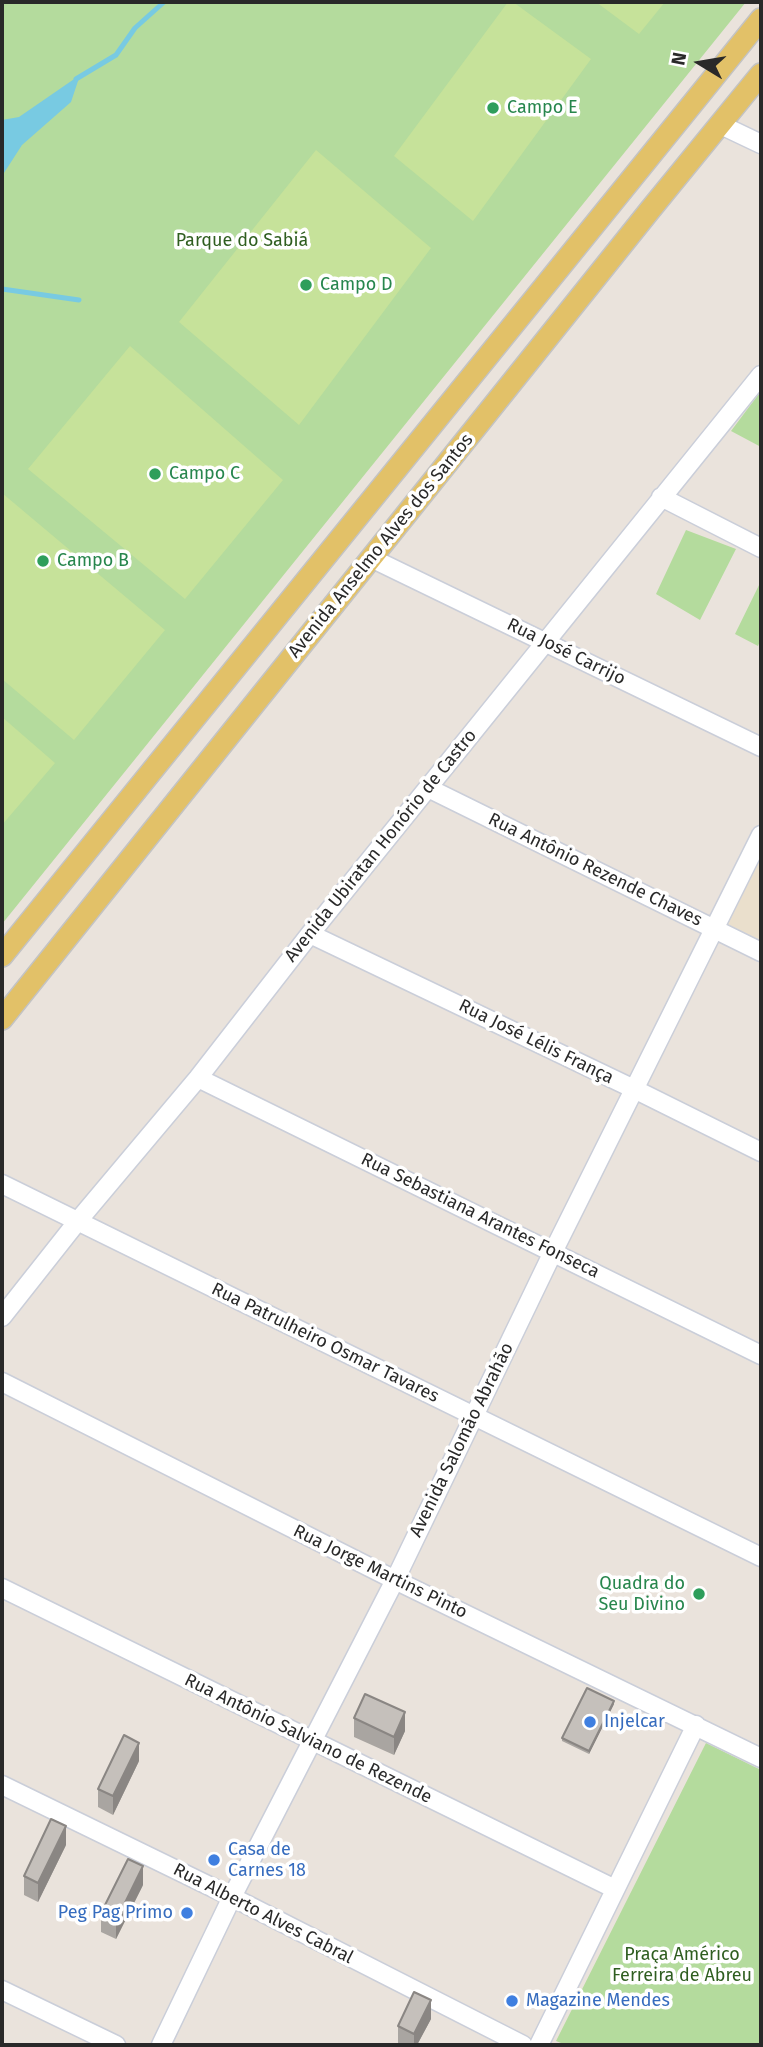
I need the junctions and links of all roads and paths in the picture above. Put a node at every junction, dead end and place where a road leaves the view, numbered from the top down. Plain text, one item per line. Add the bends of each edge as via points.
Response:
1 (761, 19) edge
2 (761, 74) edge
3 (721, 125) junction
4 (761, 144) edge
5 (535, 298) junction
6 (557, 326) junction
7 (498, 342) junction
8 (525, 366) junction
9 (761, 375) edge
10 (661, 497) junction
11 (761, 548) edge
12 (371, 558) junction
13 (544, 642) junction
14 (761, 747) edge
15 (428, 788) junction
16 (761, 835) edge
17 (715, 929) junction
18 (310, 934) junction
19 (761, 952) edge
20 (2, 956) edge
21 (2, 1018) edge
22 (198, 1078) junction
23 (634, 1089) junction
24 (761, 1152) edge
25 (2, 1184) edge
26 (78, 1222) junction
27 (553, 1252) junction
28 (2, 1317) edge
29 (761, 1355) edge
30 (2, 1382) edge
31 (473, 1416) junction
32 (761, 1557) edge
33 (395, 1580) junction
34 (2, 1588) edge
35 (696, 1725) junction
36 (313, 1741) junction
37 (761, 1758) edge
38 (2, 1785) edge
39 (615, 1889) junction
40 (232, 1897) junction
41 (2, 1990) edge
42 (116, 2045) edge
43 (161, 2045) edge
44 (523, 2045) edge
45 (538, 2045) edge

1 - 5 main road, Avenida Anselmo Alves dos Santos
2 - 3 main road, Avenida Anselmo Alves dos Santos
3 - 4 street
3 - 6 main road, Avenida Anselmo Alves dos Santos
5 - 6 main road via 545,320
5 - 7 main road, Avenida Anselmo Alves dos Santos
6 - 8 main road, Avenida Anselmo Alves dos Santos
7 - 8 main road
7 - 20 main road, Avenida Anselmo Alves dos Santos
8 - 12 main road, Avenida Anselmo Alves dos Santos
9 - 10 street, Avenida Ubiratan Honório de Castro
10 - 11 street
10 - 13 street, Avenida Ubiratan Honório de Castro
12 - 13 street, Rua José Carrijo
12 - 21 main road, Avenida Anselmo Alves dos Santos
13 - 14 street, Rua José Carrijo
13 - 15 street, Avenida Ubiratan Honório de Castro
15 - 17 street, Rua Antônio Rezende Chaves
15 - 18 street, Avenida Ubiratan Honório de Castro
16 - 17 street, Avenida Salomão Abrahão
17 - 19 street, Rua Antônio Rezende Chaves
17 - 23 street, Avenida Salomão Abrahão
18 - 22 street, Avenida Ubiratan Honório de Castro
18 - 23 street, Rua José Lélis França
22 - 26 street, Avenida Ubiratan Honório de Castro
22 - 27 street, Rua Sebastiana Arantes Fonseca
23 - 24 street, Rua José Lélis França
23 - 27 street, Avenida Salomão Abrahão
25 - 26 street, Rua Patrulheiro Osmar Tavares
26 - 28 street, Avenida Ubiratan Honório de Castro
26 - 31 street, Rua Patrulheiro Osmar Tavares
27 - 29 street, Rua Sebastiana Arantes Fonseca
27 - 31 street, Avenida Salomão Abrahão
30 - 33 street, Rua Jorge Martins Pinto
31 - 32 street, Rua Patrulheiro Osmar Tavares
31 - 33 street, Avenida Salomão Abrahão
33 - 35 street, Rua Jorge Martins Pinto
33 - 36 street, Avenida Salomão Abrahão
34 - 36 street, Rua Antônio Salviano de Rezende
35 - 37 street, Rua Jorge Martins Pinto
35 - 39 street
36 - 39 street, Rua Antônio Salviano de Rezende
36 - 40 street, Avenida Salomão Abrahão
38 - 40 street, Rua Alberto Alves Cabral
39 - 45 street
40 - 43 street, Avenida Salomão Abrahão
40 - 44 street, Rua Alberto Alves Cabral
41 - 42 street

